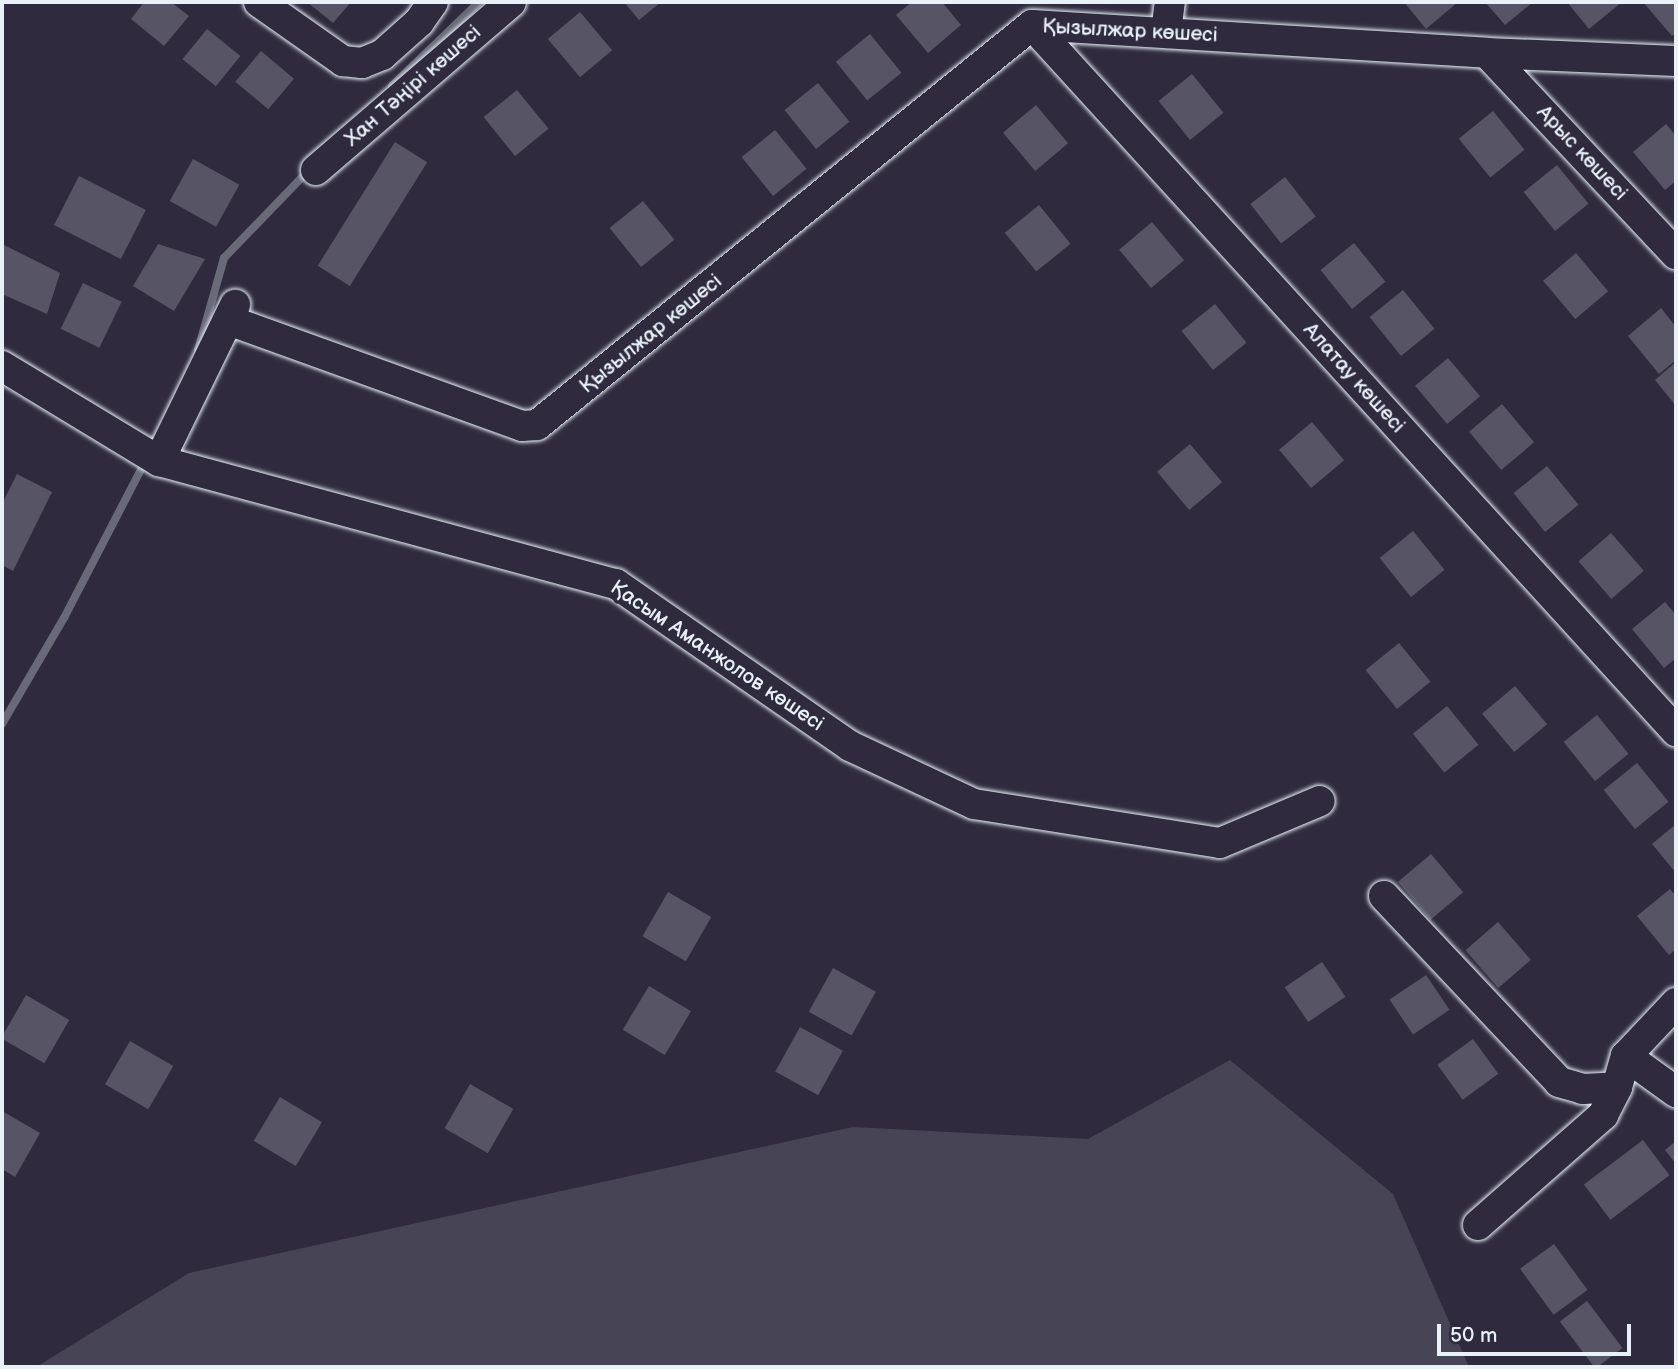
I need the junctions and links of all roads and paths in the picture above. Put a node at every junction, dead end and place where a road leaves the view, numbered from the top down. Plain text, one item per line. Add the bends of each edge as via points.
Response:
1 (259, 2) edge
2 (433, 2) edge
3 (511, 2) edge
4 (1170, 2) edge
5 (1032, 25) junction
6 (1166, 33) junction
7 (1487, 53) junction
8 (1676, 61) edge
9 (316, 170) dead end
10 (1676, 254) edge
11 (2, 366) edge
12 (155, 459) junction
13 (1676, 731) edge
14 (1320, 801) dead end
15 (1384, 896) dead end
16 (1676, 1003) edge
17 (1626, 1055) junction
18 (1617, 1087) junction
19 (1676, 1092) edge
20 (1478, 1225) dead end

1 - 2 street via 343,61 362,63 382,55 419,22
3 - 9 street, Хан Тәңірі көшесі
4 - 6 street
5 - 6 street, Қызылжар көшесі
5 - 12 street, Қызылжар көшесі via 537,425 522,426 231,312
5 - 13 street, Алатау көшесі
6 - 7 street, Қызылжар көшесі
7 - 8 street, Қызылжар көшесі
7 - 10 street, Арыс көшесі
11 - 12 street, Қасым Аманжолов көшесі
12 - 14 street, Қасым Аманжолов көшесі via 616,584 850,746 974,804 1220,843
15 - 18 street via 1559,1083 1583,1089
16 - 17 street
17 - 18 street
17 - 19 street
18 - 20 street via 1603,1115

